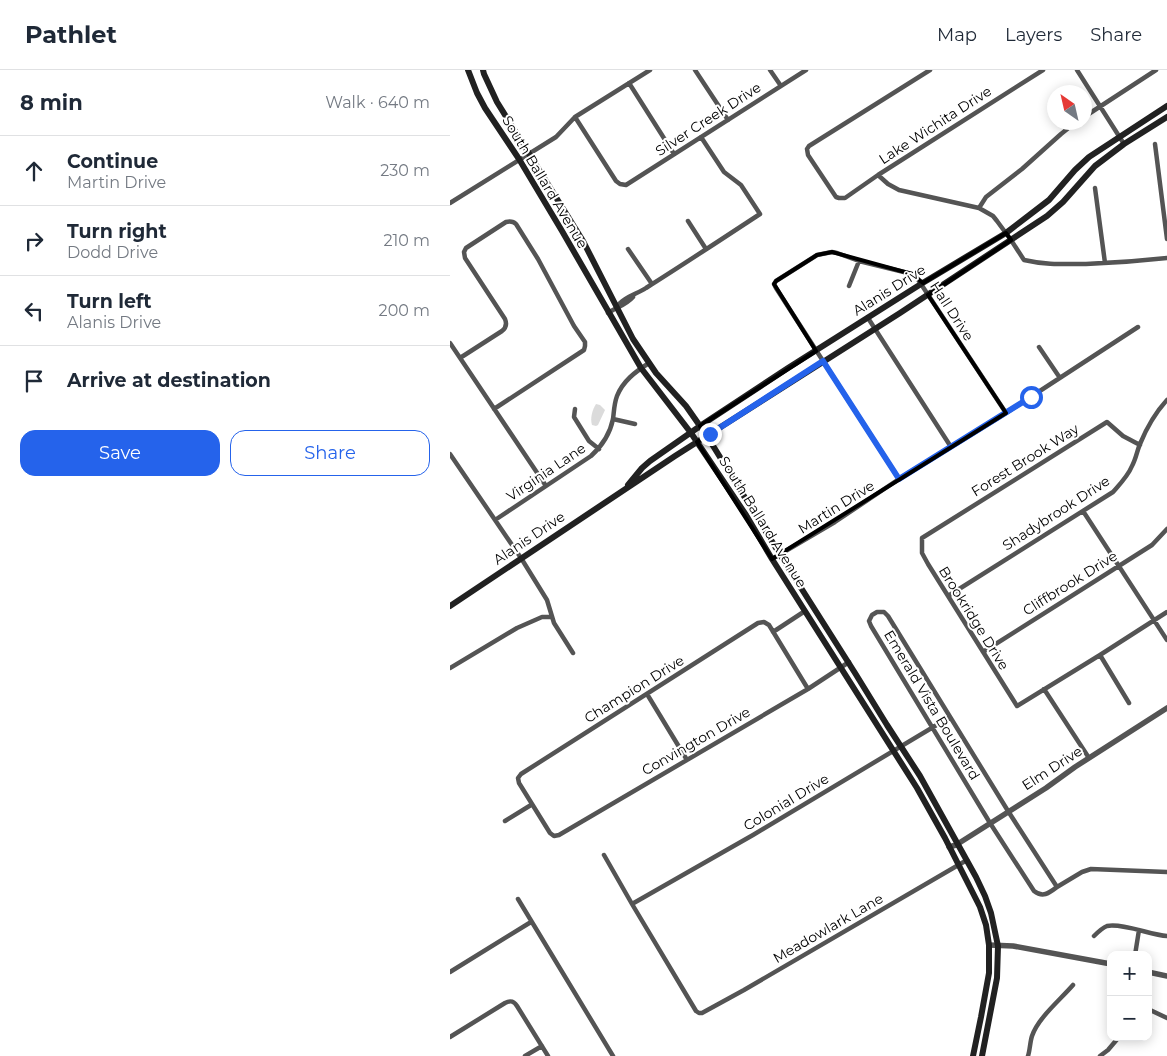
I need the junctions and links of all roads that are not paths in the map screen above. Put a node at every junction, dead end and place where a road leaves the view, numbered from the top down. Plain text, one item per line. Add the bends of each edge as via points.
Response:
1 (468, 70) edge
2 (483, 70) edge
3 (650, 70) edge
4 (695, 70) edge
5 (770, 70) edge
6 (806, 70) edge
7 (930, 70) edge
8 (1043, 70) edge
9 (1077, 70) edge
10 (1156, 70) edge
11 (629, 83) junction
12 (781, 86) junction
13 (1099, 106) junction
14 (1167, 106) edge
15 (1092, 111) edge
16 (575, 117) junction
17 (1167, 117) edge
18 (728, 120) junction
19 (1066, 130) edge
20 (1120, 136) junction
21 (702, 137) junction
22 (1124, 144) junction
23 (1155, 144) dead end
24 (529, 153) junction
25 (674, 154) junction
26 (519, 159) junction
27 (878, 175) junction
28 (1095, 188) dead end
29 (450, 203) edge
30 (979, 208) junction
31 (688, 221) dead end
32 (1006, 233) junction
33 (1167, 239) edge
34 (1011, 240) junction
35 (628, 249) dead end
36 (706, 249) junction
37 (1167, 258) edge
38 (859, 262) junction
39 (1105, 263) junction
40 (652, 284) junction
41 (921, 284) junction
42 (849, 286) dead end
43 (928, 295) junction
44 (617, 307) junction
45 (608, 313) junction
46 (868, 318) junction
47 (1138, 327) dead end
48 (875, 329) junction
49 (450, 343) edge
50 (1039, 347) dead end
51 (816, 351) junction
52 (460, 358) junction
53 (823, 361) junction
54 (649, 363) junction
55 (641, 368) junction
56 (1060, 378) junction
57 (1167, 400) edge
58 (494, 409) junction
59 (575, 409) dead end
60 (1006, 413) junction
61 (613, 419) junction
62 (635, 424) dead end
63 (700, 426) junction
64 (691, 433) junction
65 (707, 436) junction
66 (697, 442) junction
67 (1140, 445) junction
68 (950, 447) junction
69 (598, 449) junction
70 (450, 454) edge
71 (899, 479) junction
72 (546, 486) junction
73 (622, 491) junction
74 (1083, 511) junction
75 (495, 520) junction
76 (1167, 529) edge
77 (922, 538) joint
78 (780, 554) junction
79 (520, 558) junction
80 (772, 560) junction
81 (1118, 566) junction
82 (948, 596) junction
83 (450, 606) edge
84 (805, 611) junction
85 (1167, 612) edge
86 (552, 618) junction
87 (1154, 620) junction
88 (773, 632) junction
89 (1167, 640) edge
90 (983, 652) junction
91 (573, 653) dead end
92 (1100, 655) junction
93 (849, 662) junction
94 (841, 667) junction
95 (450, 668) edge
96 (808, 688) junction
97 (1044, 689) junction
98 (647, 694) junction
99 (1129, 703) dead end
100 (1167, 708) edge
101 (950, 717) junction
102 (933, 727) junction
103 (901, 748) junction
104 (894, 752) junction
105 (1090, 758) junction
106 (687, 760) junction
107 (531, 805) junction
108 (1008, 811) junction
109 (506, 821) dead end
110 (990, 823) junction
111 (958, 844) junction
112 (950, 847) junction
113 (604, 854) dead end
114 (967, 860) junction
115 (958, 864) junction
116 (1167, 872) edge
117 (1057, 887) junction
118 (518, 899) dead end
119 (632, 904) junction
120 (531, 922) junction
121 (1139, 930) junction
122 (1094, 936) dead end
123 (1167, 936) edge
124 (989, 945) junction
125 (998, 946) junction
126 (1136, 951) edge
127 (1107, 963) edge
128 (450, 972) edge
129 (1152, 973) edge
130 (1167, 976) edge
131 (1072, 985) dead end
132 (1152, 1011) edge
133 (1167, 1018) edge
134 (450, 1037) edge
135 (1116, 1041) edge
136 (542, 1046) junction
137 (525, 1056) edge
138 (548, 1056) edge
139 (613, 1056) edge
140 (973, 1056) edge
141 (982, 1056) edge
142 (1028, 1056) edge
143 (1100, 1056) edge

1 - 26 main road, South Ballard Avenue via 477,93
2 - 24 main road, South Ballard Avenue via 497,102
3 - 11 street
4 - 18 street
5 - 12 street
6 - 12 street, Silver Creek Drive
7 - 27 street, Lake Wichita Drive via 807,149 839,198 845,198
8 - 27 street, Lake Wichita Drive
9 - 13 street
10 - 13 street
11 - 16 street
11 - 25 street
12 - 18 street, Silver Creek Drive
13 - 15 street
13 - 20 street
14 - 20 main road, Alanis Drive
16 - 24 street via 556,137
16 - 25 street, Silver Creek Drive via 620,184 633,181
17 - 22 main road, Alanis Drive
18 - 21 street, Silver Creek Drive
19 - 30 street via 986,197
20 - 22 street
20 - 32 main road, Alanis Drive via 1089,157 1049,200
21 - 25 street, Silver Creek Drive
21 - 36 street via 724,172 741,185 760,214
22 - 34 main road, Alanis Drive via 1095,166 1047,216
23 - 33 street
24 - 26 street
24 - 44 main road, South Ballard Avenue via 583,241
26 - 29 street
26 - 45 main road, South Ballard Avenue
27 - 30 street via 899,190
28 - 39 street
30 - 32 street via 993,216
31 - 36 street
32 - 34 street
32 - 41 main road, Alanis Drive
34 - 39 street via 1024,260 1054,264
34 - 43 main road, Alanis Drive
35 - 40 street
36 - 40 street
37 - 39 street
38 - 41 street, Hall Drive via 912,274
38 - 42 street
38 - 51 street, Hall Drive via 837,253 817,255 774,284
40 - 44 street
41 - 43 street, Hall Drive
41 - 46 main road, Alanis Drive
43 - 48 main road, Alanis Drive
43 - 60 street, Hall Drive
44 - 45 street
44 - 54 main road, South Ballard Avenue
45 - 55 main road, South Ballard Avenue
46 - 48 street
46 - 51 main road, Alanis Drive
47 - 56 street, Martin Drive
48 - 53 main road, Alanis Drive
48 - 68 street
49 - 52 street
50 - 56 street
51 - 53 street
51 - 63 main road, Alanis Drive
52 - 58 street
52 - 58 street via 504,330 506,324 464,252 512,221 538,259 585,346 584,350
53 - 65 main road, Alanis Drive
53 - 71 street
54 - 55 street, Virginia Lane
54 - 63 main road, South Ballard Avenue
55 - 61 street, Virginia Lane via 621,388
55 - 64 main road, South Ballard Avenue
56 - 60 street, Martin Drive
57 - 67 street, Shadybrook Drive via 1156,412
58 - 72 street
59 - 69 street via 574,417
60 - 68 street, Martin Drive
61 - 62 street
61 - 69 street, Virginia Lane via 606,440
63 - 64 main road, Alanis Drive
63 - 65 main road, South Ballard Avenue
64 - 66 main road, South Ballard Avenue
64 - 73 main road, Alanis Drive via 650,461
65 - 66 main road, Alanis Drive
65 - 78 main road, South Ballard Avenue
66 - 73 main road, Alanis Drive
66 - 80 main road, South Ballard Avenue
67 - 74 street, Shadybrook Drive via 1124,481
67 - 77 street, Forest Brook Way via 1107,422
68 - 71 street, Martin Drive
69 - 72 street, Virginia Lane
70 - 75 street
71 - 78 street, Martin Drive
72 - 75 street, Virginia Lane
73 - 79 main road, Alanis Drive
74 - 81 street
74 - 82 street, Shadybrook Drive
75 - 79 street
76 - 81 street, Cliffbrook Drive via 1152,545
77 - 82 street, Brookridge Drive via 922,553
78 - 80 street, Martin Drive
78 - 93 main road, South Ballard Avenue
79 - 83 main road, Alanis Drive
79 - 86 street via 547,600
80 - 84 main road, South Ballard Avenue
81 - 87 street
81 - 90 street, Cliffbrook Drive
82 - 90 street, Brookridge Drive
84 - 88 street
84 - 94 main road, South Ballard Avenue
85 - 87 street
86 - 91 street
86 - 95 street via 542,617 517,628
87 - 89 street
87 - 92 street
88 - 96 street
88 - 98 street, Champion Drive via 769,625 758,623
90 - 97 street, Brookridge Drive via 1017,706
92 - 97 street
92 - 99 street
93 - 94 street, Convington Drive
93 - 103 main road, South Ballard Avenue
94 - 96 street, Convington Drive
94 - 104 main road, South Ballard Avenue
96 - 106 street, Convington Drive
97 - 105 street
98 - 106 street
98 - 107 street, Champion Drive via 521,774 519,783
100 - 105 street, Elm Drive
101 - 102 street, Colonial Drive
101 - 102 street, Emerald Vista Boulevard via 888,616 877,612 869,620 871,626
101 - 108 street, Emerald Vista Boulevard
102 - 103 street, Colonial Drive
102 - 110 street, Emerald Vista Boulevard
103 - 104 street, Colonial Drive
103 - 111 main road, South Ballard Avenue
104 - 112 main road, South Ballard Avenue
104 - 119 street, Colonial Drive
105 - 108 street, Elm Drive
106 - 107 street, Convington Drive via 559,835 550,833
107 - 109 street
108 - 110 street, Elm Drive
108 - 117 street, Emerald Vista Boulevard
110 - 111 street, Elm Drive
110 - 117 street, Emerald Vista Boulevard via 1034,892 1044,895
111 - 112 street, Elm Drive
111 - 114 main road, South Ballard Avenue
112 - 115 main road, South Ballard Avenue
113 - 119 street
114 - 115 street, Meadowlark Lane
114 - 125 main road, South Ballard Avenue via 985,896
115 - 119 street, Meadowlark Lane via 702,1013 692,1005
115 - 124 main road, South Ballard Avenue via 980,907
116 - 117 street via 1091,869
118 - 120 street
120 - 128 street
120 - 139 street
121 - 122 street via 1108,926
121 - 123 street
121 - 126 street
124 - 125 street
124 - 140 main road, South Ballard Avenue via 989,973
125 - 127 street
125 - 141 main road, South Ballard Avenue via 997,978
129 - 130 street
131 - 142 street via 1037,1026
132 - 133 street
134 - 136 street via 512,1001
135 - 143 street
136 - 137 street
136 - 138 street

